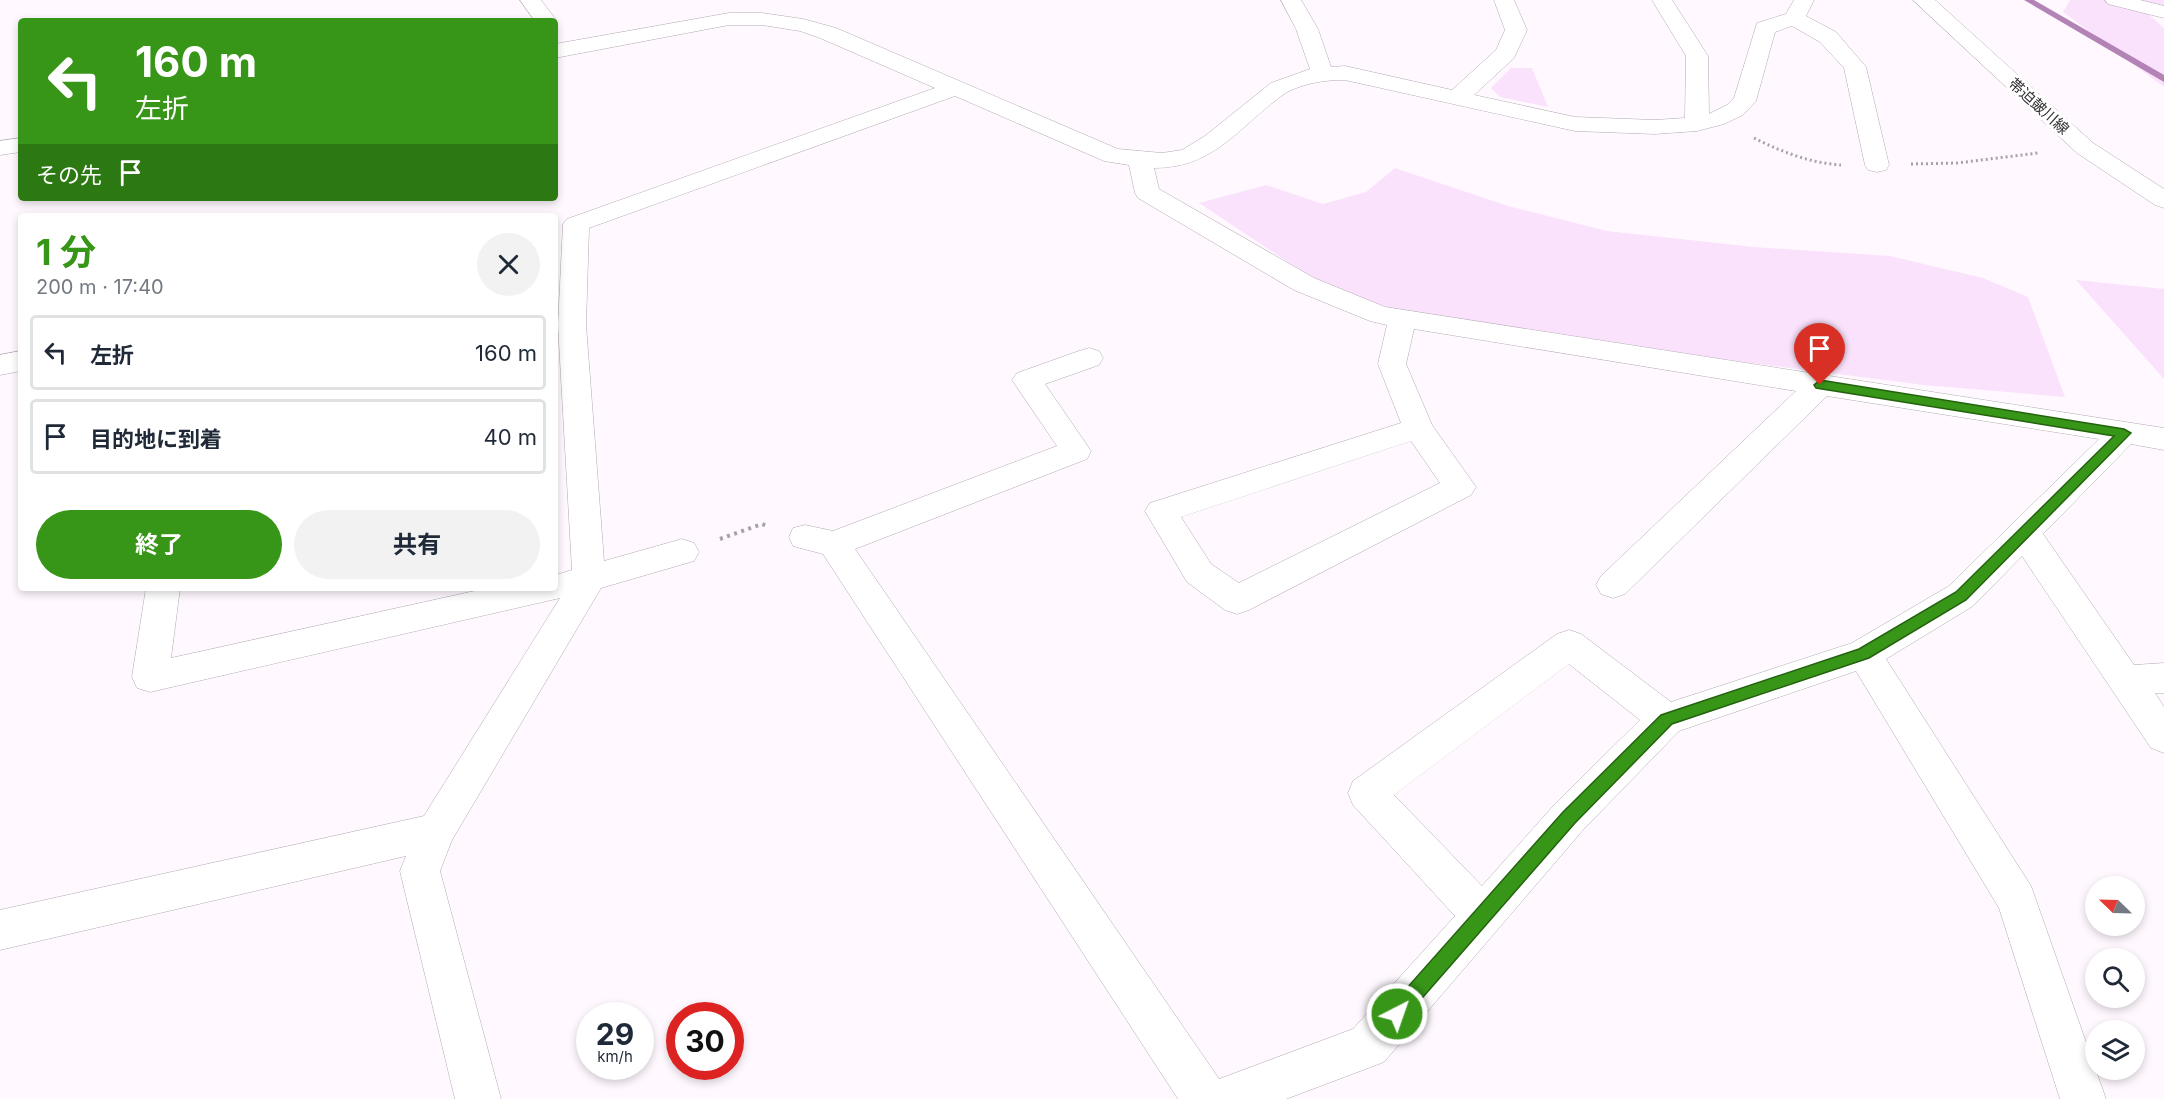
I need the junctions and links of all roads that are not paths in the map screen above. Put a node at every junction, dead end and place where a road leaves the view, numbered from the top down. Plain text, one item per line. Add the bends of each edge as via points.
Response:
1 (530, 0) edge
2 (1291, 0) edge
3 (1504, 0) edge
4 (1662, 0) edge
5 (1923, 0) edge
6 (2115, 0) edge
7 (1799, 9) edge
8 (2164, 12) edge
9 (544, 18) edge
10 (559, 45) edge
11 (1322, 73) junction
12 (952, 88) junction
13 (1458, 97) junction
14 (1697, 124) junction
15 (18, 145) edge
16 (0, 148) edge
17 (1140, 160) junction
18 (1877, 165) dead end
19 (2164, 200) edge
20 (566, 225) edge
21 (1403, 318) junction
22 (564, 327) edge
23 (1089, 358) dead end
24 (18, 362) edge
25 (0, 365) edge
26 (1820, 385) junction
27 (1418, 428) junction
28 (2124, 433) junction
29 (2164, 439) edge
30 (2024, 533) junction
31 (682, 552) road end
32 (589, 579) junction
33 (1613, 585) dead end
34 (558, 586) edge
35 (163, 591) edge
36 (535, 591) edge
37 (1864, 654) junction
38 (2164, 678) edge
39 (2127, 680) junction
40 (1666, 719) junction
41 (2164, 737) edge
42 (436, 831) junction
43 (1482, 916) junction
44 (0, 930) edge
45 (1242, 1096) edge
46 (478, 1099) edge
47 (1205, 1099) edge
48 (2084, 1099) edge

1 - 9 street
2 - 11 street via 1307,29
3 - 13 street via 1516,30 1506,53
4 - 14 street via 1697,56
5 - 19 street, 帯迫皷川線 via 2085,148
6 - 8 street
7 - 14 street via 1765,28 1745,101 1736,110
7 - 18 street via 1855,67
10 - 12 street via 729,19 762,19 828,33
11 - 13 street via 1345,74
11 - 17 street via 1277,86 1192,155
12 - 17 street via 1113,156
12 - 20 street
13 - 14 street via 1575,124
15 - 16 street
17 - 21 street via 1147,193 1304,284 1380,315
20 - 22 street
21 - 26 street
21 - 27 street via 1392,364
22 - 32 street
23 - 47 street via 1027,380 1076,451 819,541
24 - 25 street
26 - 28 street
26 - 33 street
27 - 27 street via 1261,479 1161,511 1199,573 1237,600 1460,487
28 - 29 street
28 - 30 street
30 - 37 street via 1961,596
30 - 39 street
31 - 32 street
32 - 34 street
32 - 42 street
35 - 36 street via 150,676
37 - 40 street
37 - 48 street via 2017,900
38 - 39 street
39 - 41 street
40 - 43 street via 1569,817
40 - 43 street via 1569,644 1367,793
42 - 44 street
42 - 46 street via 420,871
43 - 45 street via 1368,1046

